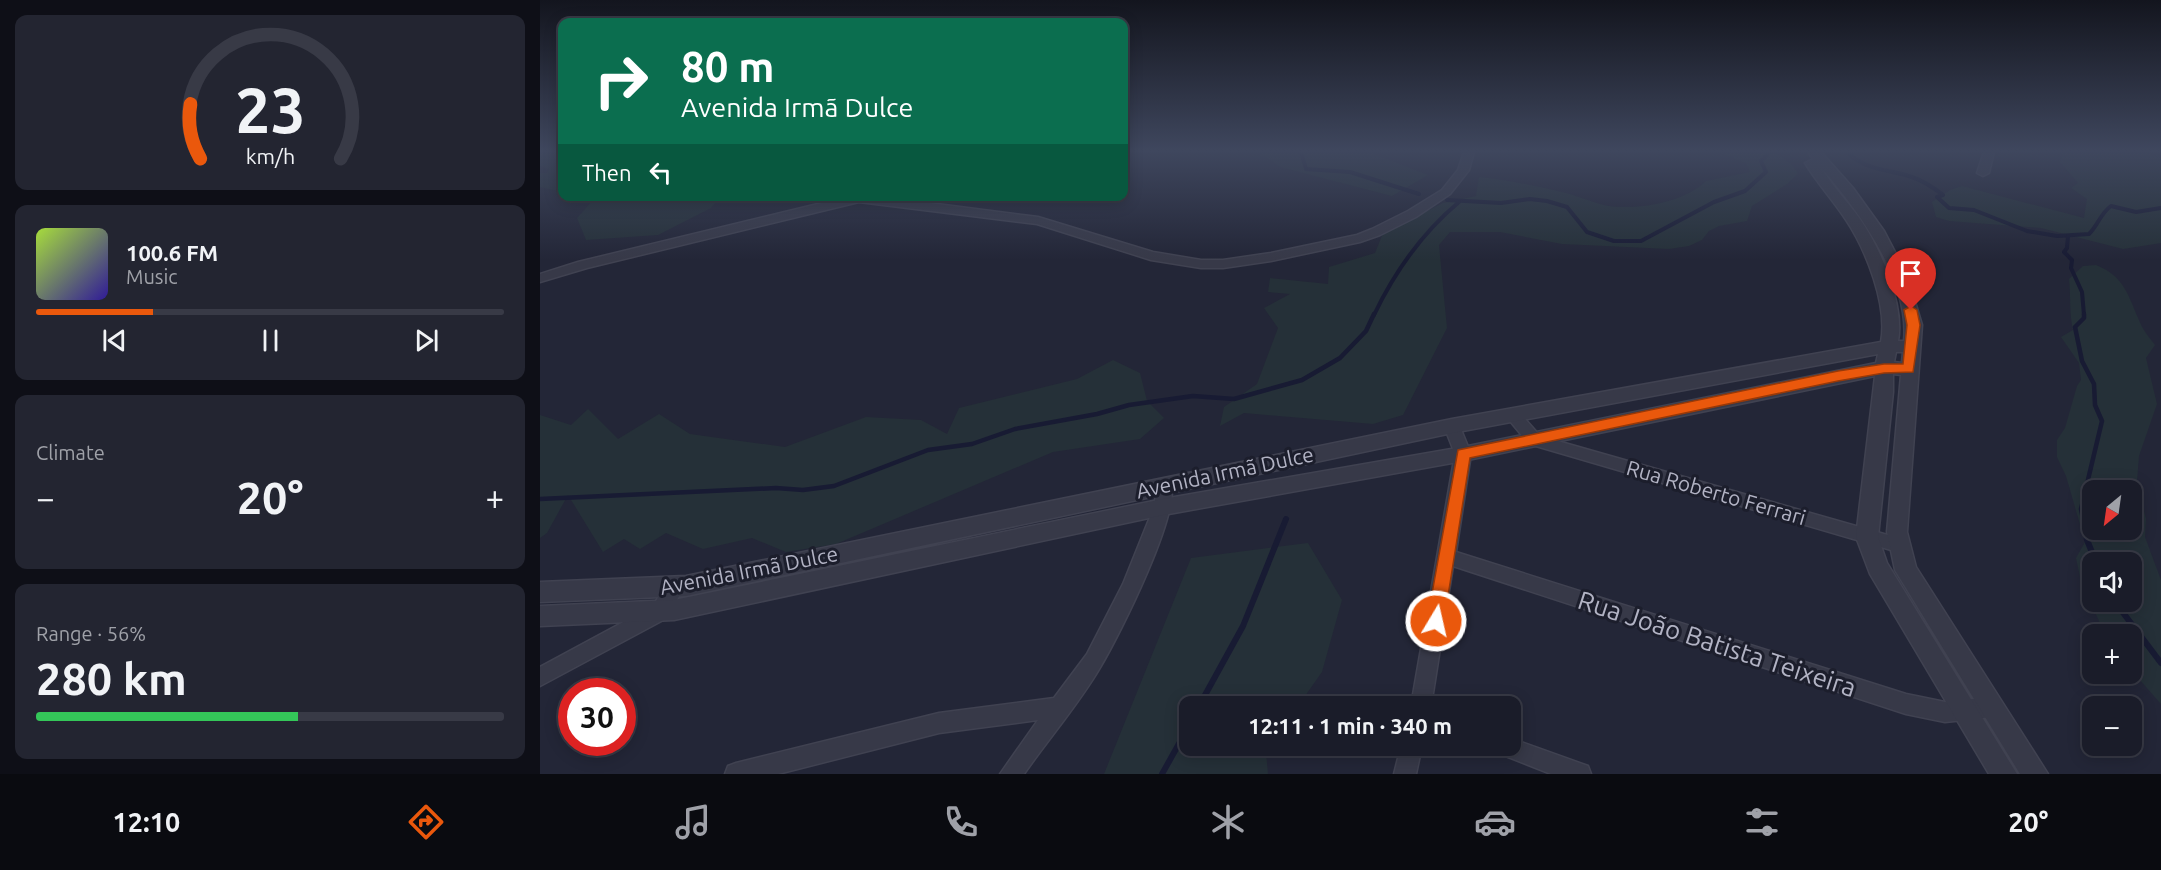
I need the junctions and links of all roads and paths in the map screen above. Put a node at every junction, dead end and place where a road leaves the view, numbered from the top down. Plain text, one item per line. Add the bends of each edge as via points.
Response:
1 (1449, 188) edge
2 (1836, 188) edge
3 (1837, 188) edge
4 (847, 201) edge
5 (881, 201) edge
6 (540, 278) edge
7 (1889, 346) junction
8 (1911, 347) junction
9 (1884, 368) junction
10 (1909, 369) junction
11 (1514, 415) junction
12 (1452, 426) junction
13 (1534, 440) junction
14 (1463, 454) junction
15 (1164, 486) junction
16 (1163, 507) junction
17 (1867, 537) junction
18 (1899, 544) junction
19 (1446, 556) junction
20 (675, 587) junction
21 (540, 592) edge
22 (660, 612) junction
23 (540, 616) edge
24 (540, 677) edge
25 (1423, 696) edge
26 (1060, 707) junction
27 (1992, 707) junction
28 (1966, 711) junction
29 (1521, 752) edge
30 (1410, 756) edge
31 (736, 774) edge
32 (1011, 774) edge
33 (1405, 774) edge
34 (1580, 774) edge
35 (2004, 774) edge
36 (2035, 774) edge

1 - 5 street via 1412,214 1360,238 1288,253 1201,264 1151,256 1038,222
2 - 7 street via 1870,252 1884,289 1892,327
3 - 8 street via 1877,229 1898,273 1908,295 1914,325
4 - 6 street
7 - 8 street, Avenida Irmã Dulce
7 - 9 street
7 - 11 street, Avenida Irmã Dulce
8 - 10 street
9 - 10 street, Avenida Irmã Dulce
9 - 13 street, Avenida Irmã Dulce
9 - 17 street
10 - 18 street
11 - 12 street, Avenida Irmã Dulce
11 - 13 street
12 - 14 street
12 - 15 street, Avenida Irmã Dulce
13 - 14 street, Avenida Irmã Dulce
13 - 17 street, Rua Roberto Ferrari
14 - 16 street, Avenida Irmã Dulce
14 - 19 street
15 - 16 street
15 - 20 street, Avenida Irmã Dulce
16 - 22 street, Avenida Irmã Dulce
16 - 26 street via 1131,587 1094,660
17 - 18 street, Rua Roberto Ferrari
17 - 28 street via 1878,567
18 - 27 street via 1915,587
19 - 25 street
19 - 28 street, Rua João Batista Teixeira via 1906,704 1945,712
20 - 21 street, Avenida Irmã Dulce
20 - 22 street
22 - 23 street, Avenida Irmã Dulce
22 - 24 street
26 - 31 street via 939,723
26 - 32 street
27 - 28 street, Rua João Batista Teixeira
27 - 36 street
28 - 35 street
29 - 34 street
30 - 33 street

